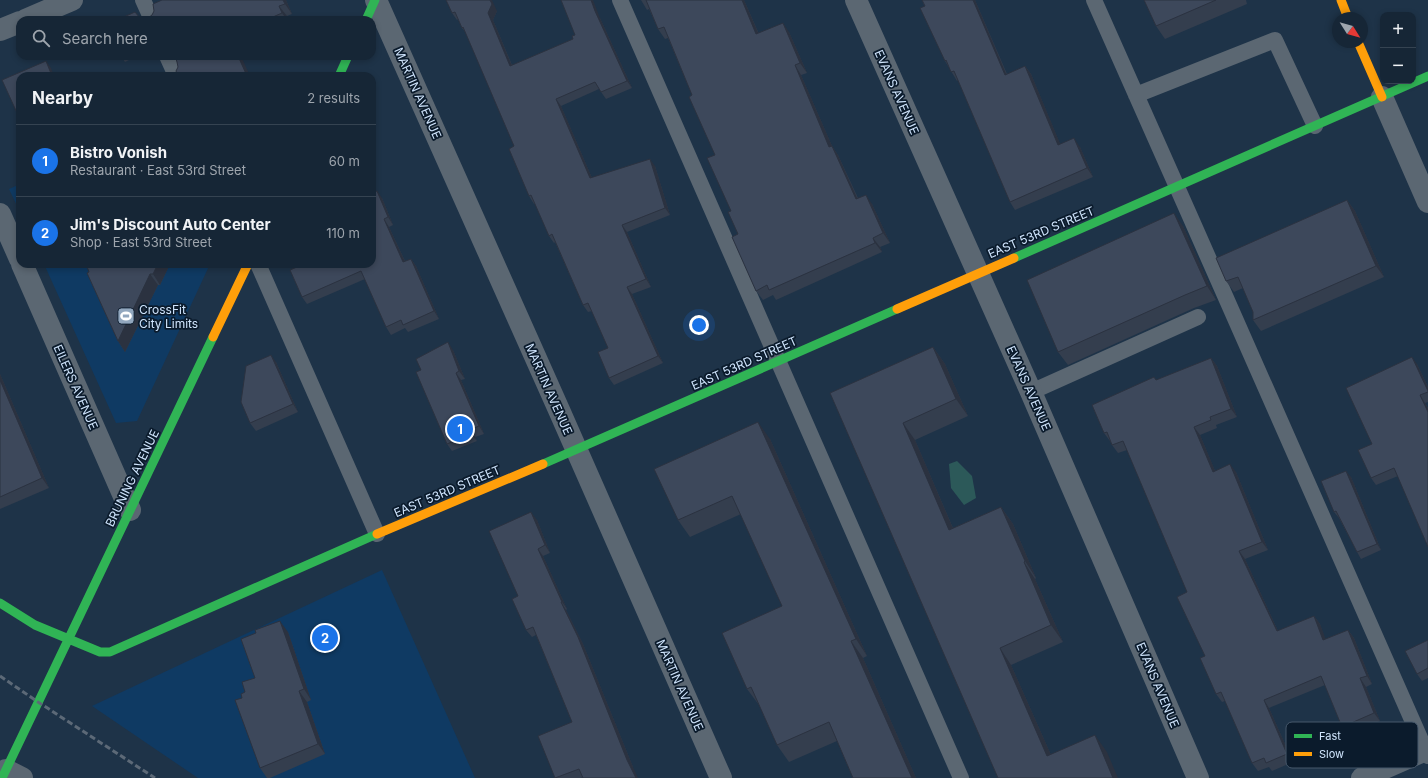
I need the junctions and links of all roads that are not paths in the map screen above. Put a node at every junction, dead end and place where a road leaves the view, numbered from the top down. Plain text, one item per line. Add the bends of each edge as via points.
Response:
1 (72, 0) edge
2 (143, 0) edge
3 (376, 0) edge
4 (620, 0) edge
5 (856, 0) edge
6 (1094, 0) edge
7 (1340, 0) edge
8 (1345, 12) edge
9 (34, 16) edge
10 (150, 16) edge
11 (368, 16) edge
12 (16, 24) edge
13 (0, 30) edge
14 (1361, 48) edge
15 (169, 60) edge
16 (346, 60) edge
17 (174, 72) edge
18 (341, 72) edge
19 (1428, 76) edge
20 (1136, 96) junction
21 (1382, 97) junction
22 (1315, 126) junction
23 (1177, 187) junction
24 (1428, 202) edge
25 (0, 214) edge
26 (16, 250) edge
27 (24, 268) edge
28 (246, 268) edge
29 (260, 268) edge
30 (978, 273) junction
31 (1198, 317) dead end
32 (777, 361) junction
33 (1031, 392) junction
34 (576, 449) junction
35 (130, 510) junction
36 (377, 534) junction
37 (0, 602) edge
38 (68, 639) junction
39 (1414, 722) edge
40 (1418, 732) edge
41 (1427, 752) edge
42 (1387, 768) edge
43 (10, 775) edge
44 (721, 778) edge
45 (961, 778) edge
46 (1198, 778) edge
47 (1362, 778) edge

1 - 9 street
2 - 10 lane
3 - 11 street
3 - 34 street, MARTIN AVENUE
4 - 32 lane
5 - 30 street, EVANS AVENUE
6 - 20 lane
7 - 8 street
12 - 13 street
14 - 21 street
15 - 17 lane
16 - 18 street
19 - 21 street, EAST 53RD STREET
20 - 22 lane via 1275,40
20 - 23 lane
21 - 22 street, EAST 53RD STREET
21 - 24 street
22 - 23 street, EAST 53RD STREET
23 - 30 street, EAST 53RD STREET
23 - 39 lane
25 - 26 street
27 - 35 street, EILERS AVENUE
28 - 35 street, BRUNING AVENUE
29 - 36 lane
30 - 32 street, EAST 53RD STREET
30 - 33 street, EVANS AVENUE
31 - 33 lane
32 - 34 street, EAST 53RD STREET
32 - 45 lane
33 - 46 street, EVANS AVENUE
34 - 36 street, EAST 53RD STREET
34 - 44 street, MARTIN AVENUE
35 - 38 street, BRUNING AVENUE
36 - 38 street, EAST 53RD STREET via 110,652 100,652
37 - 38 street, EAST 53RD STREET via 35,625
38 - 43 street, BRUNING AVENUE via 38,702
40 - 41 lane
42 - 47 street

